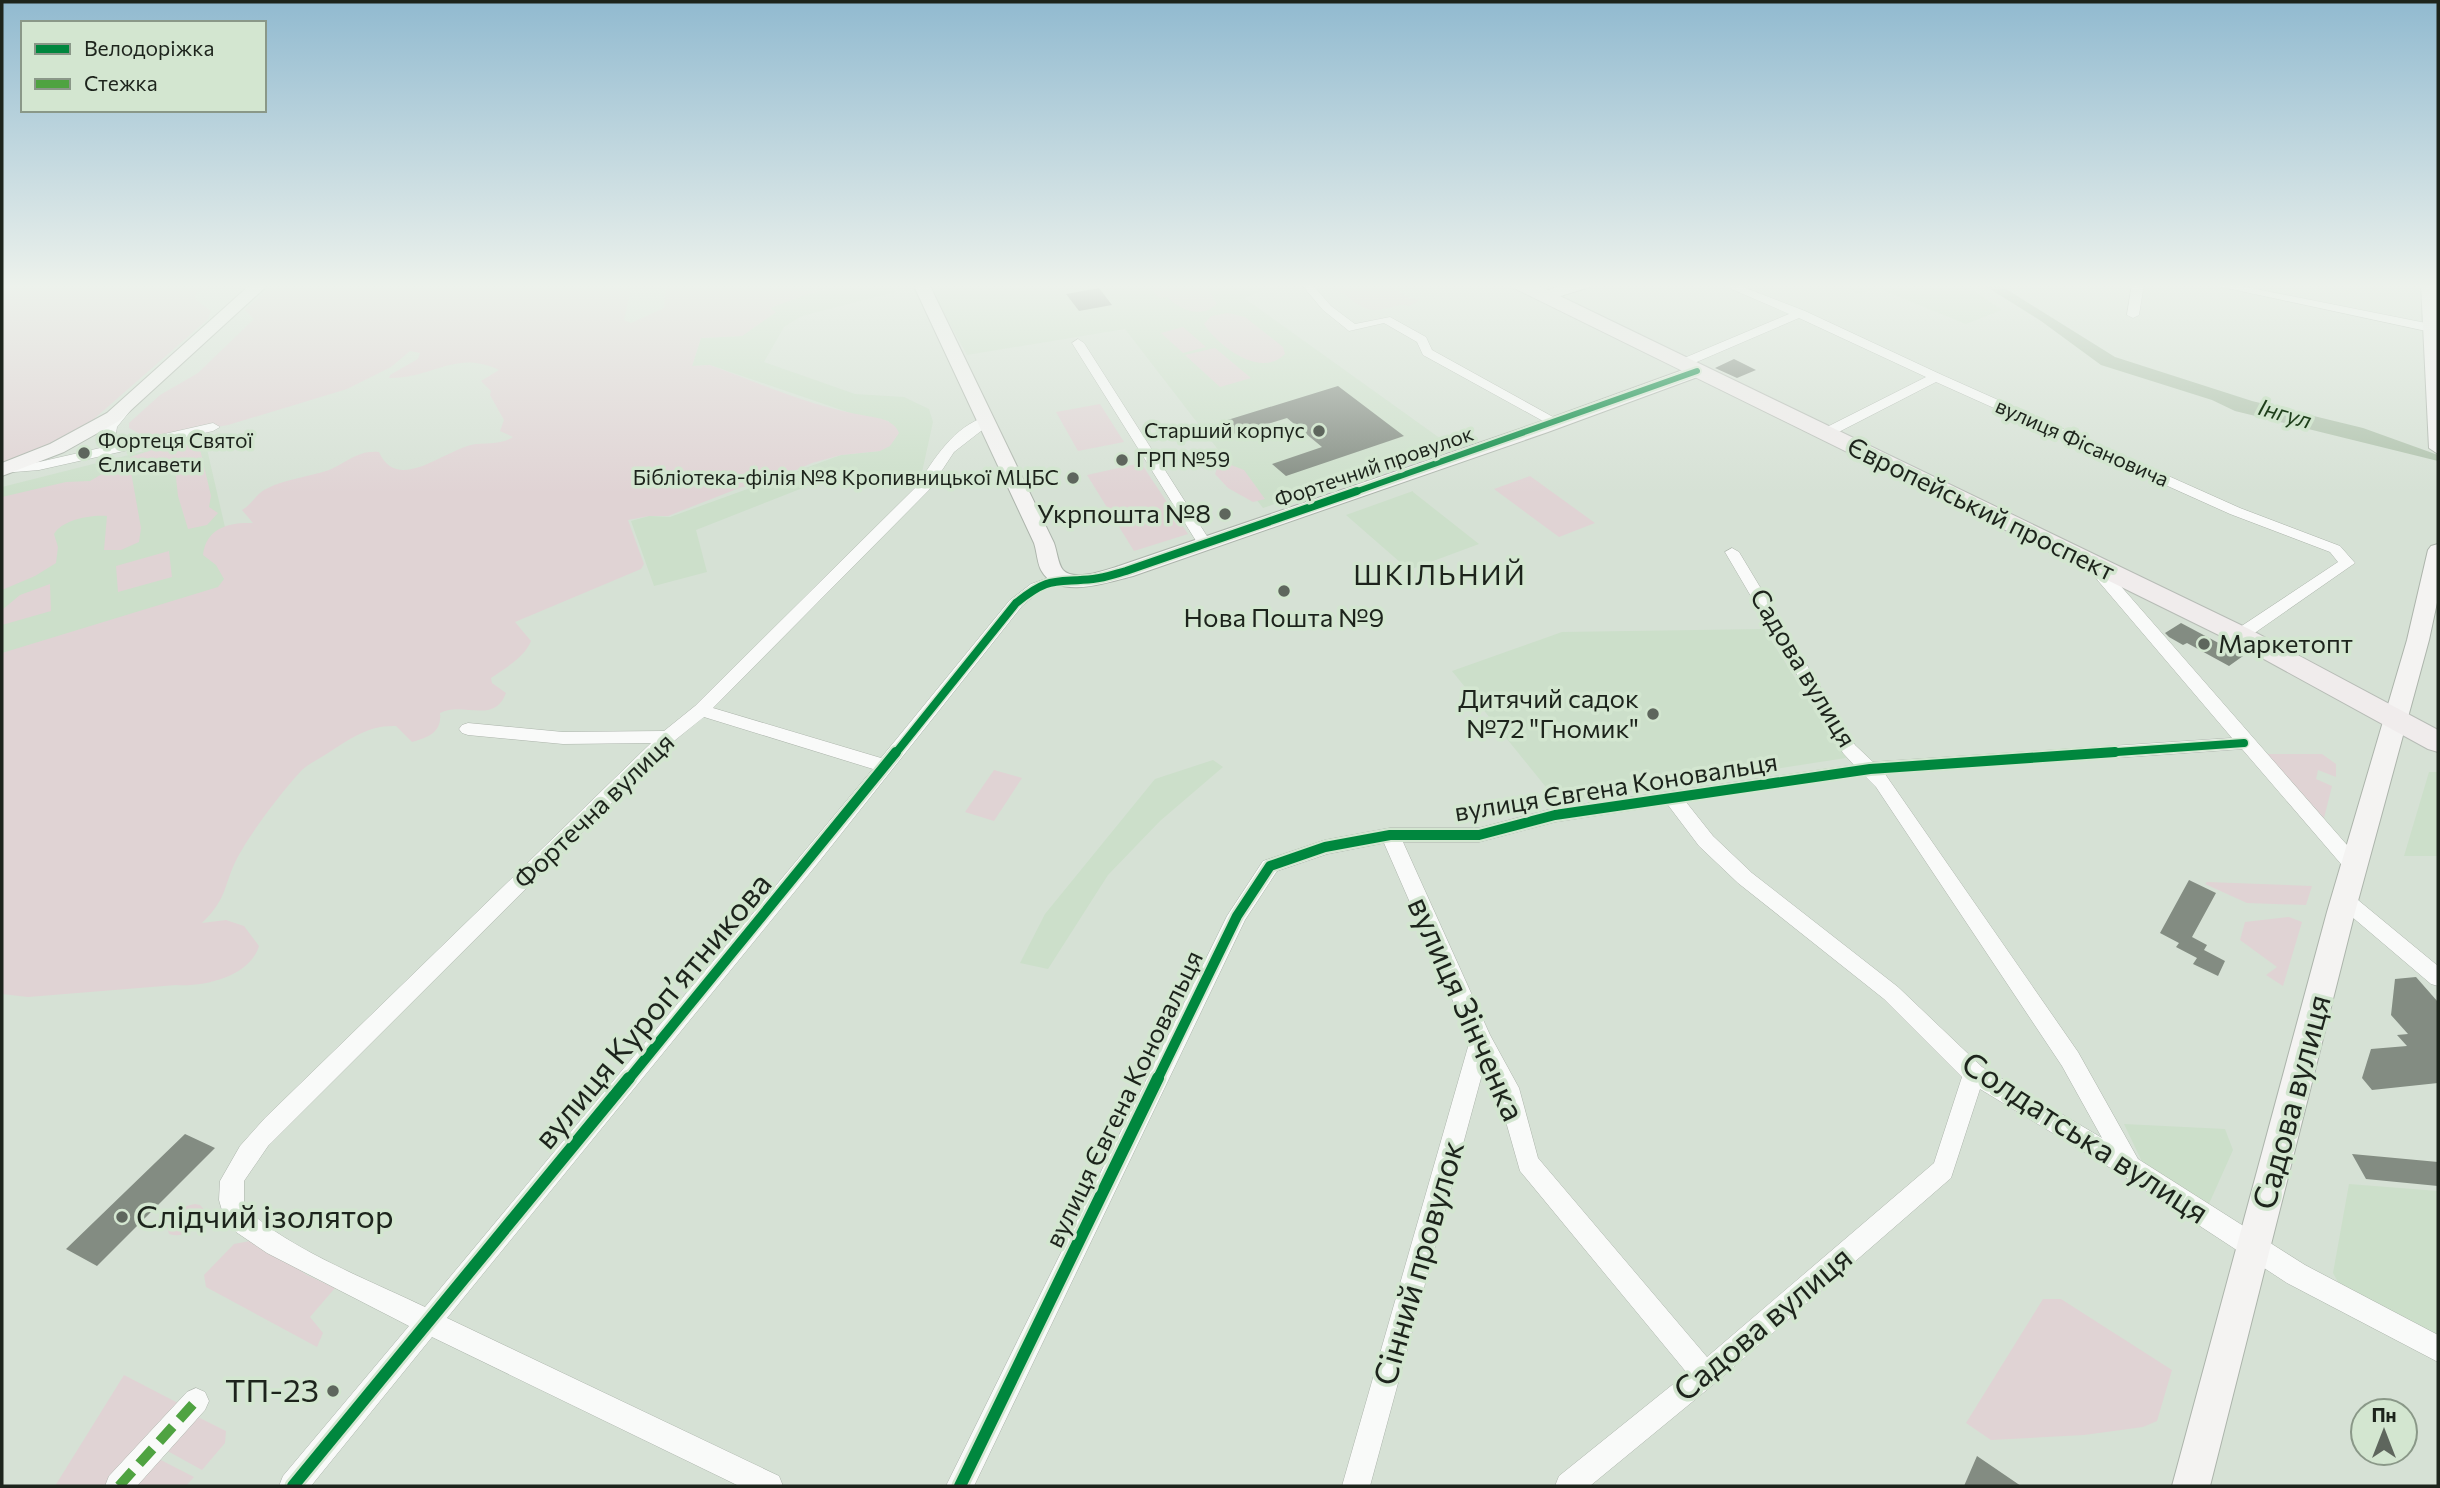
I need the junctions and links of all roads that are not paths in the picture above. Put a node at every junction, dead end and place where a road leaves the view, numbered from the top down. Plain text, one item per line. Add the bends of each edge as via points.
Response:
1 (185, 353) edge
2 (953, 353) edge
3 (1084, 353) edge
4 (1430, 353) edge
5 (1660, 353) edge
6 (1719, 353) edge
7 (1886, 353) edge
8 (2433, 353) edge
9 (1689, 368) junction
10 (1936, 377) junction
11 (129, 405) junction
12 (985, 421) junction
13 (1556, 423) junction
14 (213, 427) dead end
15 (1824, 434) junction
16 (2438, 435) edge
17 (133, 445) junction
18 (2438, 448) edge
19 (3, 470) edge
20 (1205, 544) junction
21 (2438, 550) edge
22 (1732, 552) dead end
23 (2093, 563) junction
24 (1059, 579) junction
25 (2240, 635) junction
26 (701, 710) junction
27 (2394, 718) junction
28 (468, 729) dead end
29 (668, 737) junction
30 (2244, 743) junction
31 (2438, 743) edge
32 (885, 766) junction
33 (1870, 769) junction
34 (1672, 797) junction
35 (1390, 835) junction
36 (2354, 866) junction
37 (2345, 900) junction
38 (2438, 978) edge
39 (1482, 1040) junction
40 (1974, 1074) junction
41 (2130, 1167) junction
42 (2253, 1246) junction
43 (427, 1322) junction
44 (2438, 1349) edge
45 (1705, 1375) junction
46 (196, 1401) dead end
47 (119, 1486) edge
48 (293, 1486) edge
49 (769, 1486) edge
50 (960, 1486) edge
51 (1356, 1486) edge
52 (1569, 1486) edge
53 (2191, 1486) edge

1 - 11 main road
2 - 12 main road
3 - 20 street
4 - 13 street
5 - 9 main road, Європейський проспект
6 - 9 street, Фортечний провулок
7 - 10 street, вулиця Фісановича
8 - 16 main road
9 - 13 main road, Фортечний провулок
9 - 15 main road, Європейський проспект
10 - 15 street
10 - 25 street, вулиця Фісановича via 2235,511 2335,550 2347,563
11 - 17 street via 111,426 108,440
11 - 19 main road via 83,436
12 - 24 main road
12 - 26 street, Фортечна вулиця via 939,458 924,487
13 - 20 main road, Фортечний провулок
14 - 17 street
15 - 23 main road, Європейський проспект
16 - 18 main road
17 - 19 street
20 - 24 main road, Фортечний провулок via 1095,579
21 - 27 main road, Садова вулиця
22 - 33 street, Садова вулиця via 1849,750
23 - 25 main road, Європейський проспект
23 - 30 street
24 - 32 street, вулиця Куропʼятникова via 1036,587 1016,603
25 - 27 main road, Європейський проспект
26 - 29 street, Фортечна вулиця
26 - 32 street
27 - 31 main road, Європейський проспект
27 - 36 main road, Садова вулиця
28 - 29 street via 563,738
29 - 43 street, Фортечна вулиця via 254,1147 232,1179 234,1215 262,1236
30 - 33 street, вулиця Євгена Коновальця
30 - 36 street
32 - 43 street, вулиця Куропʼятникова
33 - 34 street, вулиця Євгена Коновальця
33 - 41 street, Садова вулиця via 2070,1059
34 - 35 street, вулиця Євгена Коновальця via 1555,815 1479,835
34 - 40 street, Солдатська вулиця via 1706,842 1745,878 1891,993
35 - 39 street, вулиця Зінченка
35 - 50 street, вулиця Євгена Коновальця via 1325,847 1270,866 1244,906
36 - 37 main road, Садова вулиця
37 - 38 street
37 - 42 main road, Садова вулиця
39 - 45 street, вулиця Зінченка via 1508,1088 1528,1163
39 - 51 street, Сінний провулок
40 - 41 street, Солдатська вулиця
40 - 45 street, Садова вулиця via 1943,1170
41 - 42 street, Солдатська вулиця
42 - 44 street, Солдатська вулиця
42 - 53 main road, Садова вулиця
43 - 48 street, вулиця Куропʼятникова
43 - 49 street
45 - 52 street, Садова вулиця
46 - 47 street

